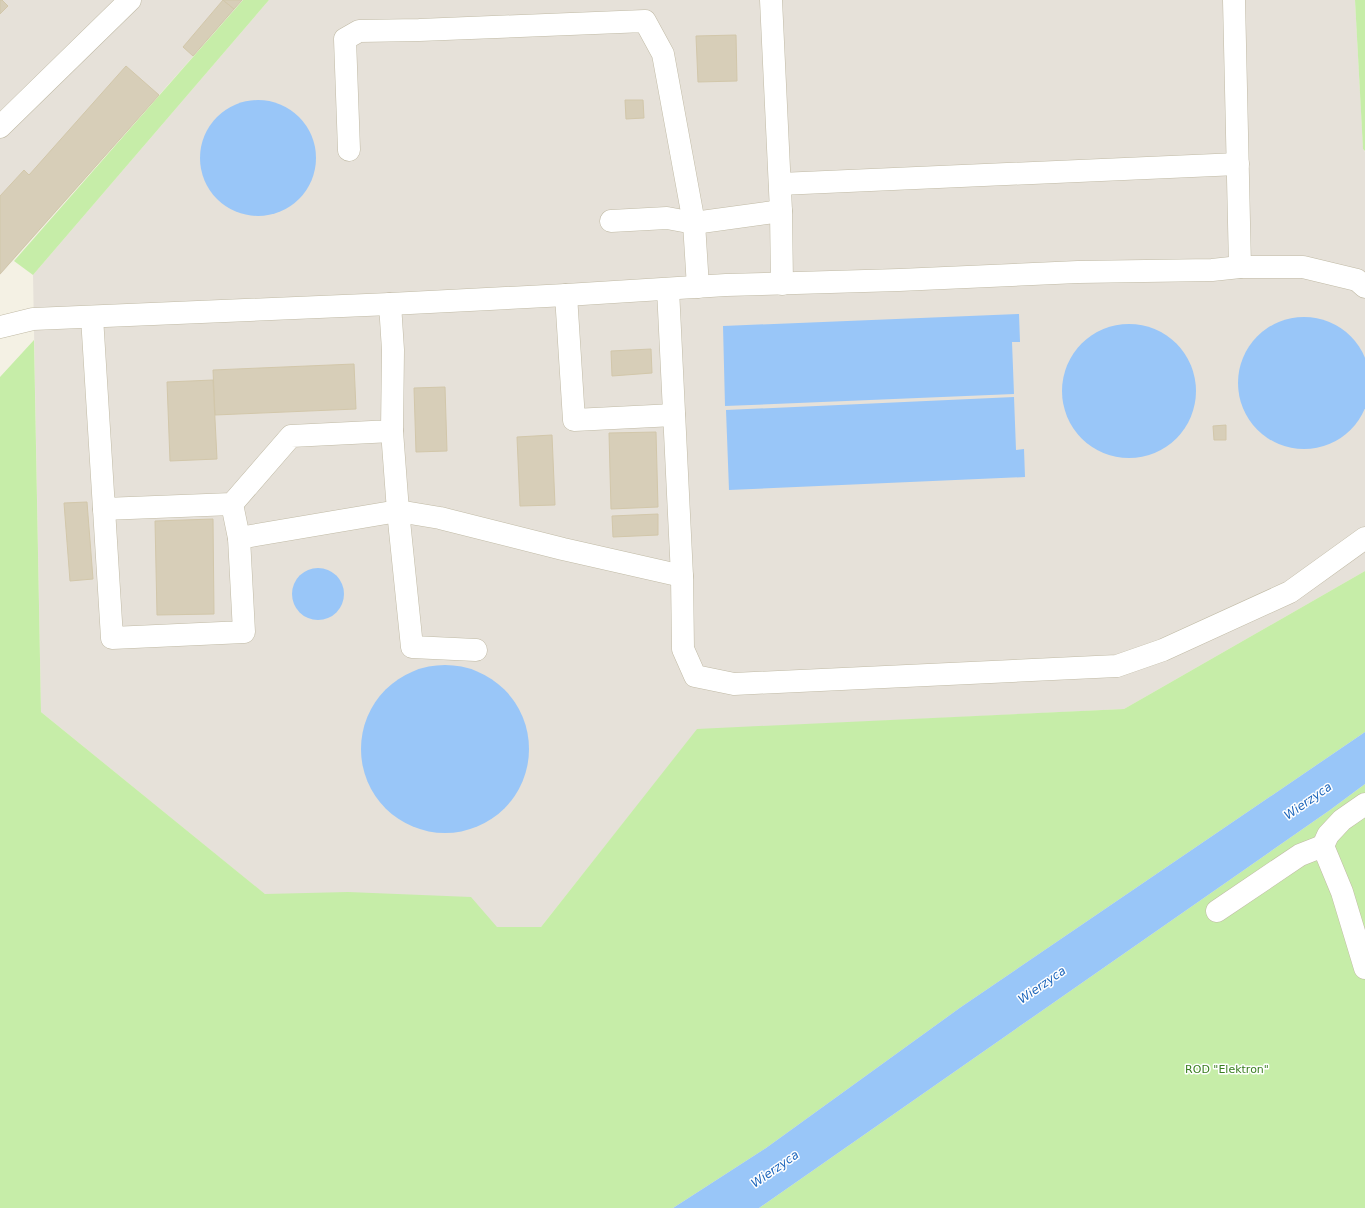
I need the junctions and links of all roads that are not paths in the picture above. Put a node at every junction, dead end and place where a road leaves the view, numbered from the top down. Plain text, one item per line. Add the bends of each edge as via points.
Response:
1 (130, 0) edge
2 (771, 0) edge
3 (1234, 0) edge
4 (0, 127) edge
5 (349, 150) dead end
6 (1238, 164) junction
7 (780, 184) junction
8 (782, 212) junction
9 (611, 221) dead end
10 (694, 223) junction
11 (1240, 267) junction
12 (782, 284) junction
13 (698, 287) junction
14 (1365, 287) edge
15 (668, 289) junction
16 (566, 295) junction
17 (390, 304) junction
18 (92, 317) junction
19 (0, 327) edge
20 (674, 415) junction
21 (392, 431) junction
22 (232, 504) junction
23 (104, 509) junction
24 (398, 511) junction
25 (239, 538) junction
26 (1365, 538) edge
27 (682, 576) junction
28 (476, 650) dead end
29 (1365, 804) edge
30 (1323, 846) junction
31 (1217, 911) dead end
32 (1365, 968) edge

1 - 4 lane
2 - 7 lane
3 - 6 lane
5 - 10 lane via 345,39 359,31 645,21 663,54
6 - 7 lane
6 - 11 lane
7 - 8 lane
8 - 10 lane
8 - 12 lane
9 - 10 lane via 667,218
10 - 13 lane
11 - 12 lane
11 - 14 lane via 1303,267 1357,280
12 - 13 lane
13 - 15 lane
15 - 16 lane
15 - 20 lane
16 - 17 lane
16 - 20 lane via 574,420
17 - 18 lane
17 - 21 lane via 393,350
18 - 19 lane via 33,319
18 - 23 lane
20 - 27 lane
21 - 22 lane via 291,436
21 - 24 lane
22 - 23 lane
22 - 25 lane
23 - 25 lane via 112,638 244,632
24 - 25 lane
24 - 27 lane via 440,518
24 - 28 lane via 412,648
26 - 27 lane via 1290,592 1163,650 1117,666 734,684 695,676 683,649
29 - 30 lane via 1342,820 1328,835
30 - 31 lane via 1300,855
30 - 32 lane via 1342,892

